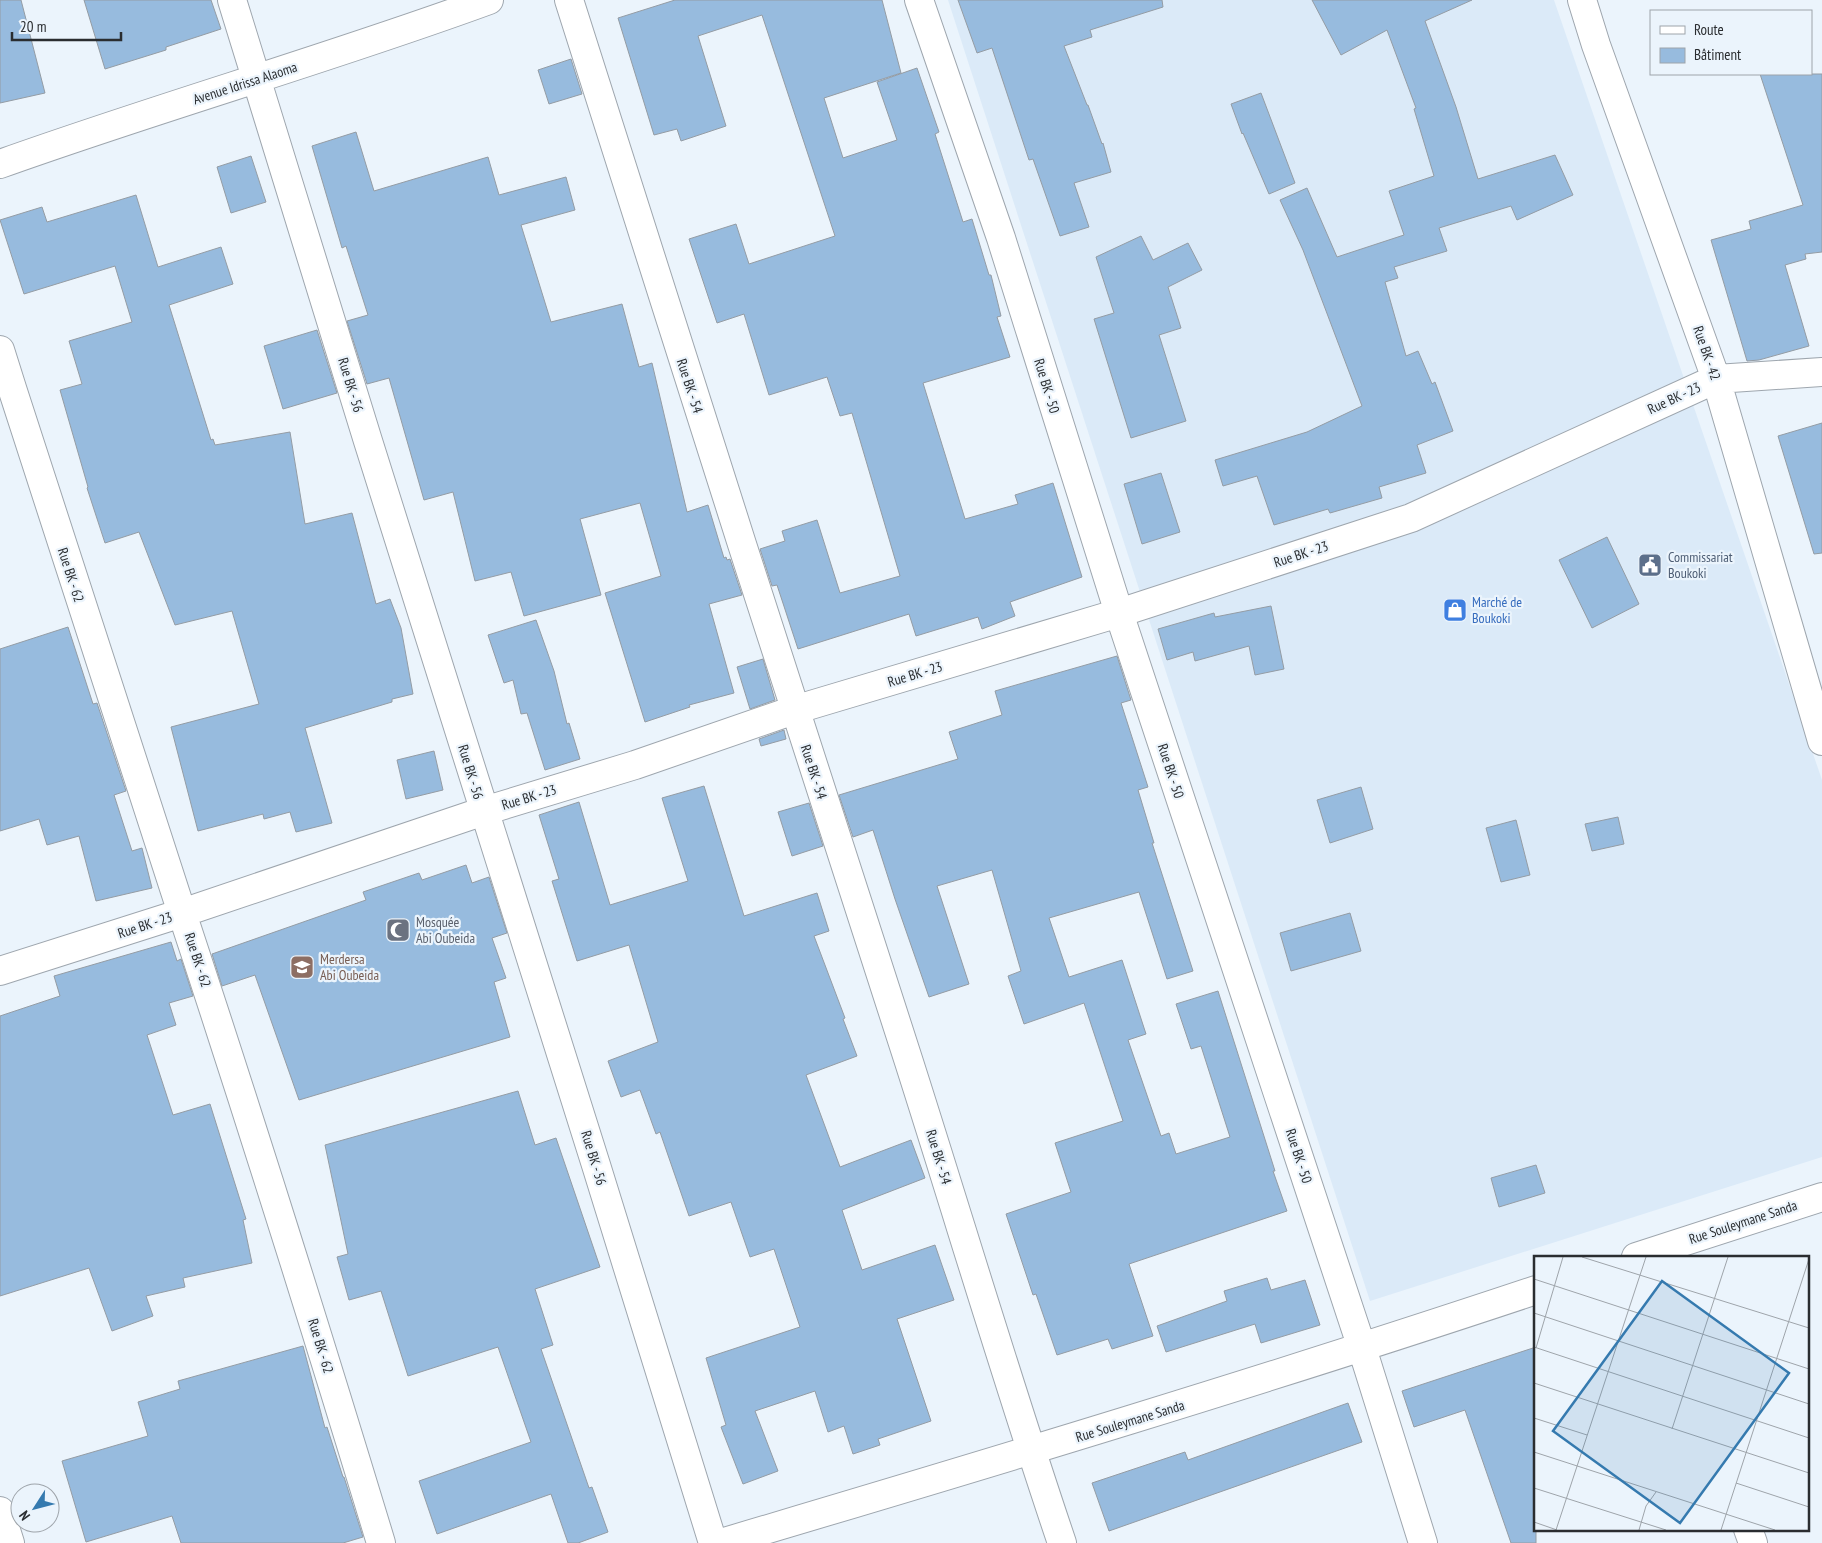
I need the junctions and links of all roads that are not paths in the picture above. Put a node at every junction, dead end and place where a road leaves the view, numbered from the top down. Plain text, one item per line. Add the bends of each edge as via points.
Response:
1 (232, 0) edge
2 (489, 0) edge
3 (569, 0) edge
4 (918, 0) edge
5 (1582, 0) edge
6 (257, 80) junction
7 (0, 164) edge
8 (0, 350) edge
9 (1822, 372) edge
10 (1716, 379) junction
11 (1119, 613) junction
12 (794, 710) junction
13 (1822, 741) edge
14 (484, 811) junction
15 (182, 913) junction
16 (0, 972) edge
17 (1822, 1197) edge
18 (1652, 1254) edge
19 (1534, 1291) edge
20 (1362, 1348) junction
21 (1031, 1451) junction
22 (0, 1511) edge
23 (1748, 1530) edge
24 (10, 1543) edge
25 (381, 1543) edge
26 (713, 1543) edge
27 (721, 1543) edge
28 (1062, 1543) edge
29 (1422, 1543) edge
30 (1752, 1543) edge

1 - 6 street, Rue BK - 56
2 - 6 street, Avenue Idrissa Alaoma
3 - 12 street, Rue BK - 54
4 - 11 street, Rue BK - 50 via 1001,238
5 - 10 street, Rue BK - 42
6 - 7 street, Avenue Idrissa Alaoma
6 - 14 street, Rue BK - 56
8 - 15 street, Rue BK - 62
9 - 10 street, Rue BK - 23
10 - 11 street, Rue BK - 23 via 1411,518
10 - 13 street, Rue BK - 42
11 - 12 street, Rue BK - 23
11 - 20 street, Rue BK - 50
12 - 14 street, Rue BK - 23 via 635,765
12 - 21 street, Rue BK - 54
14 - 15 street, Rue BK - 23
14 - 26 street, Rue BK - 56
15 - 16 street, Rue BK - 23
15 - 25 street, Rue BK - 62 via 300,1278
17 - 18 street, Rue Souleymane Sanda
19 - 20 street, Rue Souleymane Sanda
20 - 21 street, Rue Souleymane Sanda
20 - 29 street, Rue BK - 50
21 - 27 street, Rue Souleymane Sanda
21 - 28 street, Rue BK - 54
22 - 24 street
23 - 30 street

